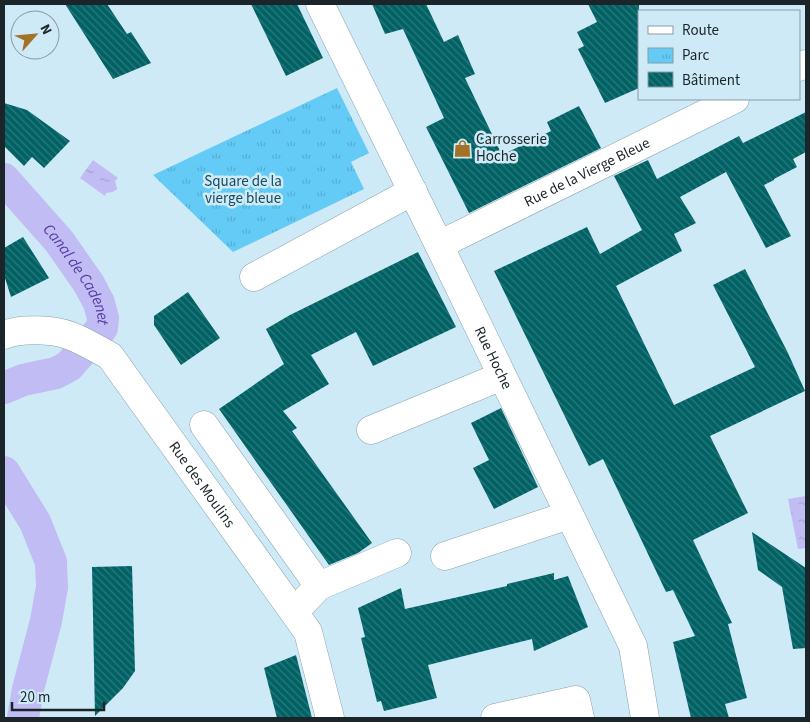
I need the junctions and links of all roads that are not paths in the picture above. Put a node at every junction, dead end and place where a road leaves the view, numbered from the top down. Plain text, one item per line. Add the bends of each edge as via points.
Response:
1 (320, 4) edge
2 (733, 100) edge
3 (412, 192) junction
4 (439, 245) junction
5 (254, 277) dead end
6 (4, 335) edge
7 (502, 376) junction
8 (204, 425) dead end
9 (371, 430) dead end
10 (569, 514) junction
11 (397, 553) dead end
12 (445, 556) dead end
13 (319, 586) junction
14 (294, 612) junction
15 (330, 718) edge
16 (495, 718) edge
17 (580, 718) edge
18 (645, 718) edge

1 - 3 street, Rue Hoche
2 - 4 street, Rue de la Vierge Bleue
3 - 4 street, Rue Hoche
3 - 5 street
4 - 7 street, Rue Hoche
6 - 14 street, Rue des Moulins via 13,331 44,330 69,335 110,356
7 - 9 street
7 - 10 street, Rue Hoche
8 - 13 street
10 - 12 street
10 - 18 street, Rue Hoche via 633,646
11 - 13 street
13 - 14 street
14 - 15 street, Rue des Moulins via 308,632
16 - 17 street via 576,700

